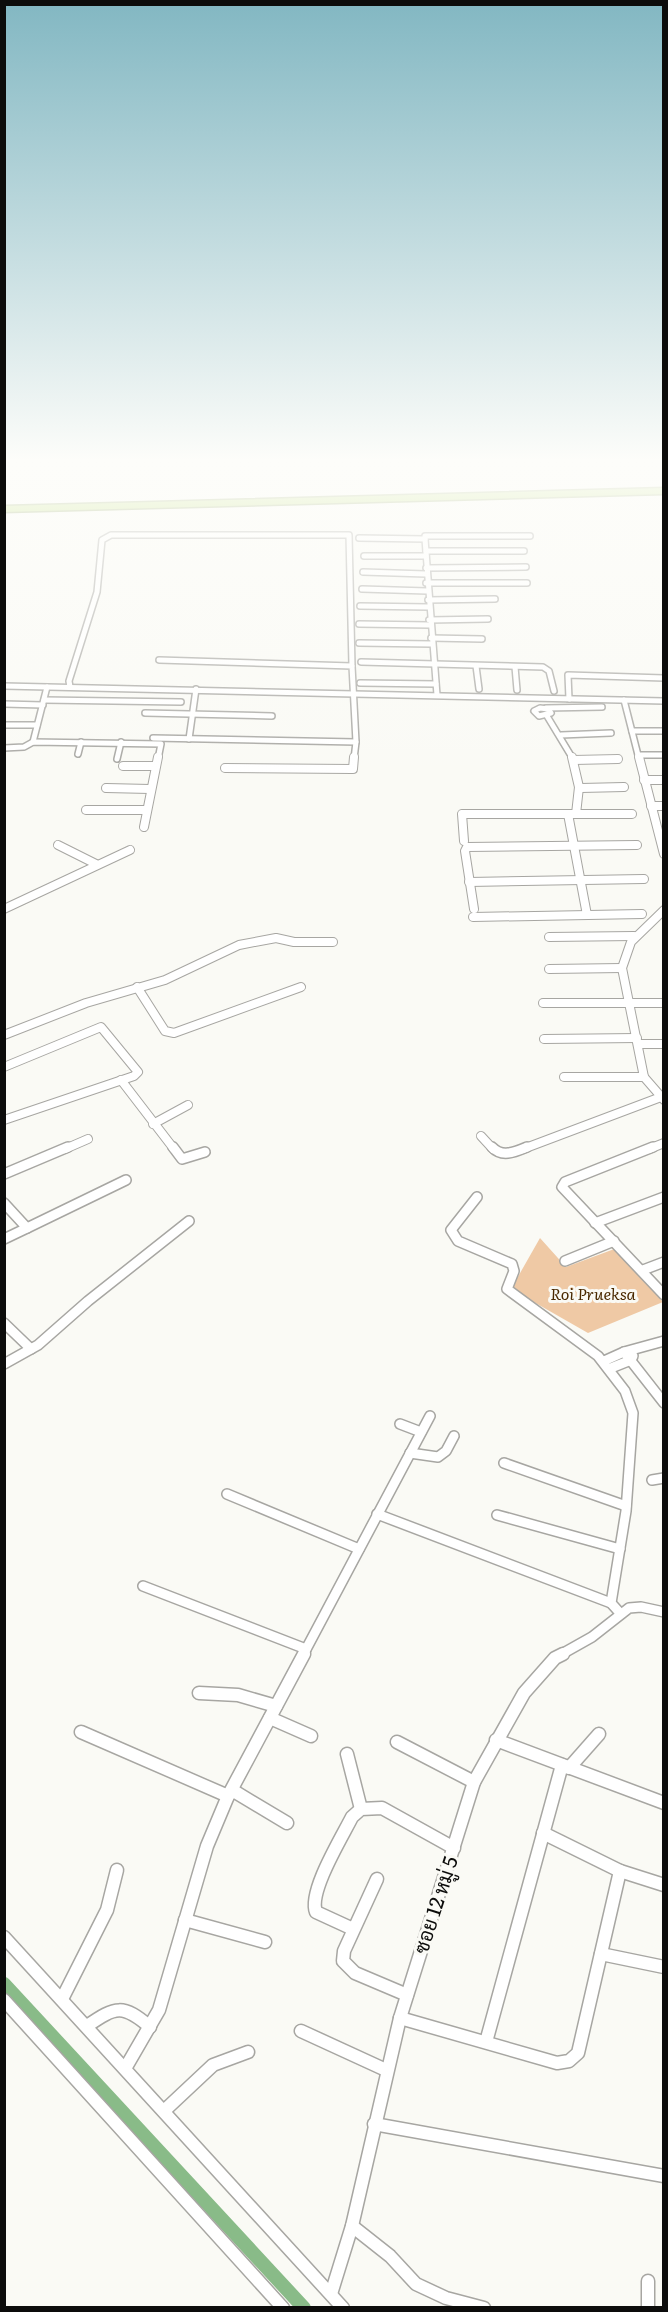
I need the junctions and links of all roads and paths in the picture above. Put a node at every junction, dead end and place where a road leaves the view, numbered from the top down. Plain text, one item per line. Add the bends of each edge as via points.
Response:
1 (100, 566) edge
2 (350, 566) edge
3 (426, 566) edge
4 (526, 567) dead end
5 (426, 571) junction
6 (363, 572) dead end
7 (527, 583) dead end
8 (427, 587) junction
9 (362, 589) dead end
10 (495, 599) dead end
11 (428, 603) junction
12 (360, 606) dead end
13 (488, 619) dead end
14 (430, 622) junction
15 (359, 624) dead end
16 (483, 639) dead end
17 (431, 641) junction
18 (359, 643) dead end
19 (159, 660) dead end
20 (361, 662) dead end
21 (434, 664) junction
22 (352, 666) junction
23 (476, 666) junction
24 (515, 666) junction
25 (663, 678) edge
26 (360, 682) dead end
27 (436, 684) junction
28 (4, 686) edge
29 (48, 687) junction
30 (70, 687) junction
31 (196, 689) junction
32 (479, 690) dead end
33 (517, 690) dead end
34 (554, 691) dead end
35 (353, 692) junction
36 (436, 695) junction
37 (520, 698) junction
38 (569, 699) junction
39 (663, 701) edge
40 (43, 702) junction
41 (181, 702) dead end
42 (624, 703) junction
43 (4, 704) edge
44 (602, 707) dead end
45 (663, 707) edge
46 (537, 708) junction
47 (545, 708) junction
48 (145, 713) dead end
49 (194, 714) junction
50 (272, 716) dead end
51 (547, 716) junction
52 (4, 725) edge
53 (37, 725) junction
54 (632, 731) junction
55 (663, 731) edge
56 (611, 733) dead end
57 (561, 735) junction
58 (151, 738) dead end
59 (189, 739) junction
60 (33, 742) junction
61 (81, 742) junction
62 (121, 742) junction
63 (356, 742) junction
64 (4, 748) edge
65 (78, 754) dead end
66 (638, 755) junction
67 (663, 755) edge
68 (117, 759) dead end
69 (618, 759) dead end
70 (574, 760) junction
71 (123, 766) dead end
72 (155, 766) junction
73 (225, 768) dead end
74 (644, 780) junction
75 (663, 780) edge
76 (624, 787) dead end
77 (106, 788) dead end
78 (581, 788) junction
79 (150, 789) junction
80 (651, 806) junction
81 (663, 806) edge
82 (86, 810) dead end
83 (147, 810) junction
84 (572, 814) junction
85 (632, 814) dead end
86 (144, 827) dead end
87 (661, 834) edge
88 (464, 841) dead end
89 (58, 845) dead end
90 (637, 845) dead end
91 (574, 846) junction
92 (130, 850) dead end
93 (663, 854) edge
94 (96, 864) junction
95 (644, 879) dead end
96 (581, 880) junction
97 (469, 882) junction
98 (4, 909) edge
99 (663, 910) edge
100 (642, 914) dead end
101 (587, 915) junction
102 (634, 936) junction
103 (549, 937) dead end
104 (333, 942) dead end
105 (622, 968) junction
106 (549, 969) dead end
107 (137, 987) junction
108 (301, 987) dead end
109 (543, 1003) dead end
110 (629, 1003) junction
111 (663, 1003) edge
112 (4, 1035) edge
113 (544, 1039) dead end
114 (638, 1041) junction
115 (663, 1044) edge
116 (4, 1067) edge
117 (564, 1077) dead end
118 (644, 1077) junction
119 (121, 1080) junction
120 (661, 1095) edge
121 (188, 1105) dead end
122 (4, 1120) edge
123 (153, 1124) junction
124 (481, 1136) dead end
125 (88, 1139) dead end
126 (663, 1143) edge
127 (205, 1152) dead end
128 (4, 1174) edge
129 (126, 1180) dead end
130 (477, 1197) dead end
131 (663, 1197) edge
132 (4, 1203) edge
133 (189, 1221) dead end
134 (595, 1223) junction
135 (27, 1228) junction
136 (4, 1239) edge
137 (614, 1241) junction
138 (565, 1262) dead end
139 (663, 1262) edge
140 (643, 1269) junction
141 (663, 1295) edge
142 (4, 1323) edge
143 (663, 1341) edge
144 (31, 1349) junction
145 (627, 1356) junction
146 (4, 1364) edge
147 (608, 1365) junction
148 (663, 1403) edge
149 (430, 1416) dead end
150 (400, 1424) dead end
151 (421, 1432) junction
152 (454, 1436) dead end
153 (410, 1453) junction
154 (504, 1463) dead end
155 (663, 1478) edge
156 (652, 1480) dead end
157 (227, 1494) dead end
158 (626, 1506) junction
159 (377, 1514) junction
160 (497, 1515) dead end
161 (359, 1549) junction
162 (620, 1549) junction
163 (143, 1586) dead end
164 (611, 1603) junction
165 (620, 1612) junction
166 (663, 1612) edge
167 (306, 1649) junction
168 (199, 1693) dead end
169 (276, 1706) junction
170 (270, 1718) junction
171 (81, 1732) dead end
172 (599, 1734) dead end
173 (311, 1737) dead end
174 (496, 1740) junction
175 (397, 1742) dead end
176 (347, 1754) dead end
177 (566, 1766) junction
178 (474, 1782) junction
179 (230, 1793) junction
180 (663, 1803) edge
181 (361, 1809) junction
182 (286, 1824) dead end
183 (543, 1833) junction
184 (454, 1848) junction
185 (117, 1870) dead end
186 (620, 1871) junction
187 (377, 1879) dead end
188 (663, 1885) edge
189 (185, 1920) junction
190 (353, 1929) junction
191 (4, 1938) edge
192 (265, 1942) dead end
193 (601, 1954) junction
194 (663, 1967) edge
195 (407, 1995) junction
196 (62, 1999) junction
197 (4, 2001) edge
198 (400, 2018) junction
199 (87, 2026) junction
200 (150, 2027) junction
201 (301, 2031) dead end
202 (486, 2042) junction
203 (248, 2052) dead end
204 (126, 2067) junction
205 (386, 2070) junction
206 (165, 2110) junction
207 (374, 2124) junction
208 (663, 2176) edge
209 (352, 2226) junction
210 (648, 2281) dead end
211 (336, 2303) edge
212 (283, 2307) edge
213 (484, 2307) edge
214 (648, 2307) edge

1 - 30 street via 97,592
2 - 22 street
3 - 5 street
4 - 5 street
5 - 6 street
5 - 8 street
7 - 8 street
8 - 9 street
8 - 11 street
10 - 11 street
11 - 12 street
11 - 14 street
13 - 14 street
14 - 15 street
14 - 17 street
16 - 17 street
17 - 18 street
17 - 21 street
19 - 22 street
20 - 21 street
21 - 23 street
21 - 27 street
22 - 35 street
23 - 24 street
23 - 32 street
24 - 33 street
24 - 34 street via 548,668
25 - 38 street via 568,675
26 - 27 street
27 - 36 street
28 - 29 street
29 - 30 street
29 - 40 street
30 - 31 street
31 - 35 street
31 - 49 street
35 - 36 street
35 - 63 street
36 - 37 street
37 - 38 street
37 - 46 street
38 - 42 street
39 - 42 street
40 - 41 street
40 - 43 street
40 - 53 street
42 - 45 street
42 - 54 street
44 - 47 street
46 - 47 street
46 - 51 street via 535,714
47 - 51 street via 551,711
48 - 49 street
49 - 50 street
49 - 59 street
51 - 57 street
52 - 53 street
53 - 60 street
54 - 55 street
54 - 66 street
56 - 57 street
57 - 70 street
58 - 59 street
59 - 63 street
60 - 61 street
60 - 64 street via 24,747
61 - 62 street
61 - 65 street
62 - 68 street
62 - 72 street via 161,744
63 - 73 street via 351,770
66 - 67 street
66 - 74 street
69 - 70 street
70 - 78 street
71 - 72 street
72 - 79 street
74 - 75 street
74 - 80 street
76 - 78 street
77 - 79 street
78 - 84 street
79 - 83 street
80 - 81 street
80 - 87 street
82 - 83 street
83 - 86 street
84 - 85 street
84 - 88 street via 462,814
84 - 91 street
87 - 93 street
89 - 94 street
90 - 91 street
91 - 96 street
91 - 97 street via 467,847
92 - 94 street
94 - 98 street
95 - 96 street
96 - 97 street
96 - 101 street
97 - 101 street via 474,913
99 - 102 street
100 - 101 street
102 - 103 street
102 - 105 street via 624,951
104 - 107 street via 276,938 254,942 228,949 165,980
105 - 106 street
105 - 110 street
107 - 108 street via 165,1031 174,1034
107 - 112 street
109 - 110 street
110 - 111 street
110 - 114 street
113 - 114 street
114 - 115 street
114 - 118 street
116 - 119 street via 103,1028 138,1072
117 - 118 street
118 - 120 street
119 - 122 street
119 - 123 street
120 - 124 street via 509,1155 496,1152
121 - 123 street
123 - 127 street via 182,1159
125 - 128 street
126 - 134 street via 562,1184
129 - 135 street
130 - 147 street via 451,1230 452,1235 509,1261 514,1271 507,1289 592,1349
131 - 134 street
132 - 135 street
133 - 144 street
134 - 137 street
135 - 136 street
137 - 138 street
137 - 140 street
139 - 140 street
140 - 141 street
142 - 144 street
143 - 145 street
144 - 146 street
145 - 147 street
145 - 148 street
147 - 158 street via 633,1413
149 - 151 street
150 - 151 street
151 - 153 street
152 - 153 street via 445,1455 437,1458
153 - 159 street
154 - 158 street
155 - 156 street
157 - 161 street
158 - 162 street
159 - 161 street
159 - 164 street
160 - 162 street
161 - 167 street
162 - 164 street
163 - 167 street
164 - 165 street
165 - 166 street via 642,1607
165 - 174 street, ซอย 12 หมู่ 5 via 592,1637 555,1658 524,1693
167 - 169 street
168 - 169 street via 236,1694
169 - 170 street
170 - 173 street
170 - 179 street
171 - 179 street
172 - 177 street
174 - 177 street
174 - 178 street, ซอย 12 หมู่ 5
175 - 178 street
176 - 181 street
177 - 180 street
177 - 183 street
178 - 184 street, ซอย 12 หมู่ 5
179 - 182 street
179 - 189 street via 207,1846
181 - 184 street via 382,1808
181 - 190 street via 352,1817 313,1905 316,1912
183 - 186 street
183 - 202 street
184 - 195 street, ซอย 12 หมู่ 5
185 - 196 street via 107,1910
186 - 188 street
186 - 193 street
187 - 190 street
189 - 192 street
189 - 200 street via 159,2010
190 - 195 street via 344,1951 346,1966
191 - 196 street
193 - 194 street
193 - 202 street via 578,2053 569,2061 557,2062
195 - 198 street, ซอย 12 หมู่ 5
196 - 199 street
197 - 212 street
198 - 202 street
198 - 205 street, ซอย 12 หมู่ 5
199 - 200 street via 118,2008 130,2009
199 - 204 street
200 - 204 street
201 - 205 street
203 - 206 street via 213,2065
204 - 206 street
205 - 207 street, ซอย 12 หมู่ 5
206 - 211 street
207 - 208 street
207 - 209 street, ซอย 12 หมู่ 5
209 - 211 street, ซอย 12 หมู่ 5
209 - 213 street via 390,2256 416,2284 446,2298
210 - 214 street

